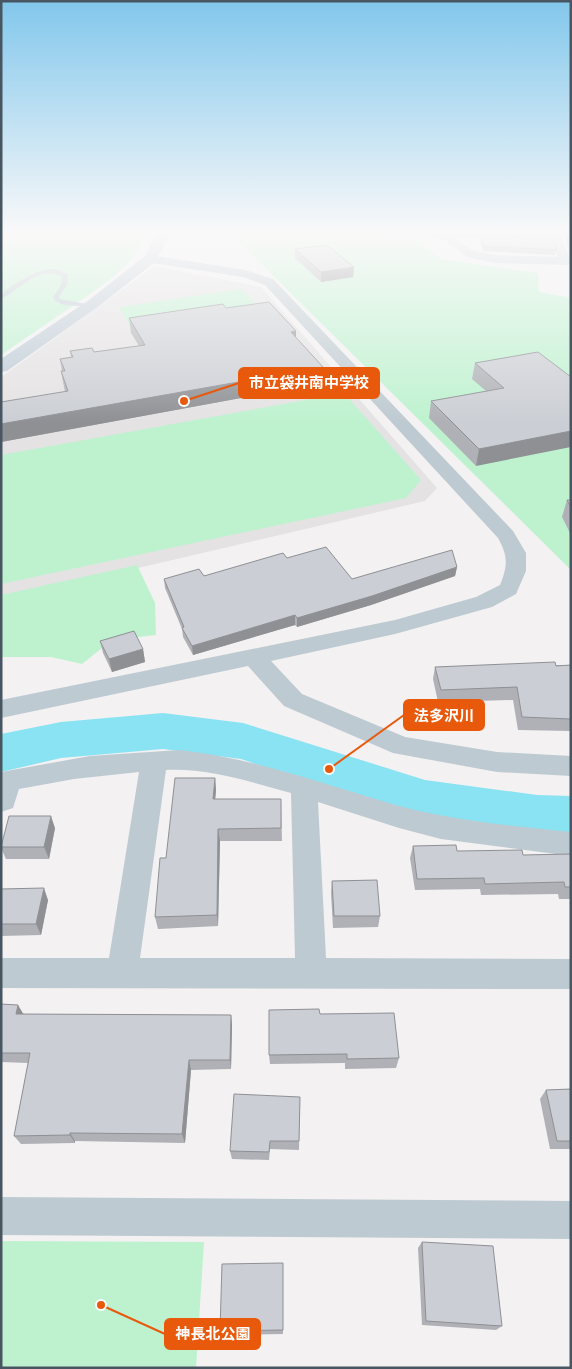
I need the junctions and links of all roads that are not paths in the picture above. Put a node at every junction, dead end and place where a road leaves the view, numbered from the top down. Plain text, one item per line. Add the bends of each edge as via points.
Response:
1 (57, 295) edge
2 (104, 295) edge
3 (281, 295) edge
4 (90, 306) junction
5 (1, 366) edge
6 (254, 656) junction
7 (1, 709) edge
8 (154, 761) junction
9 (571, 766) edge
10 (304, 787) junction
11 (1, 801) edge
12 (571, 844) edge
13 (1, 972) edge
14 (122, 973) junction
15 (310, 974) junction
16 (571, 974) edge
17 (1, 1216) edge
18 (571, 1220) edge

1 - 4 lane via 57,300 64,303
2 - 4 street
3 - 6 street via 506,536 516,553 516,571 509,588 484,602 395,627
4 - 5 street
6 - 7 street
6 - 9 street via 293,700 402,746 497,762
8 - 10 street via 179,760 248,771
8 - 11 street via 54,770 6,781
8 - 14 street
10 - 12 street via 400,817 485,835
10 - 15 street
13 - 14 street
14 - 15 street
15 - 16 street
17 - 18 street

